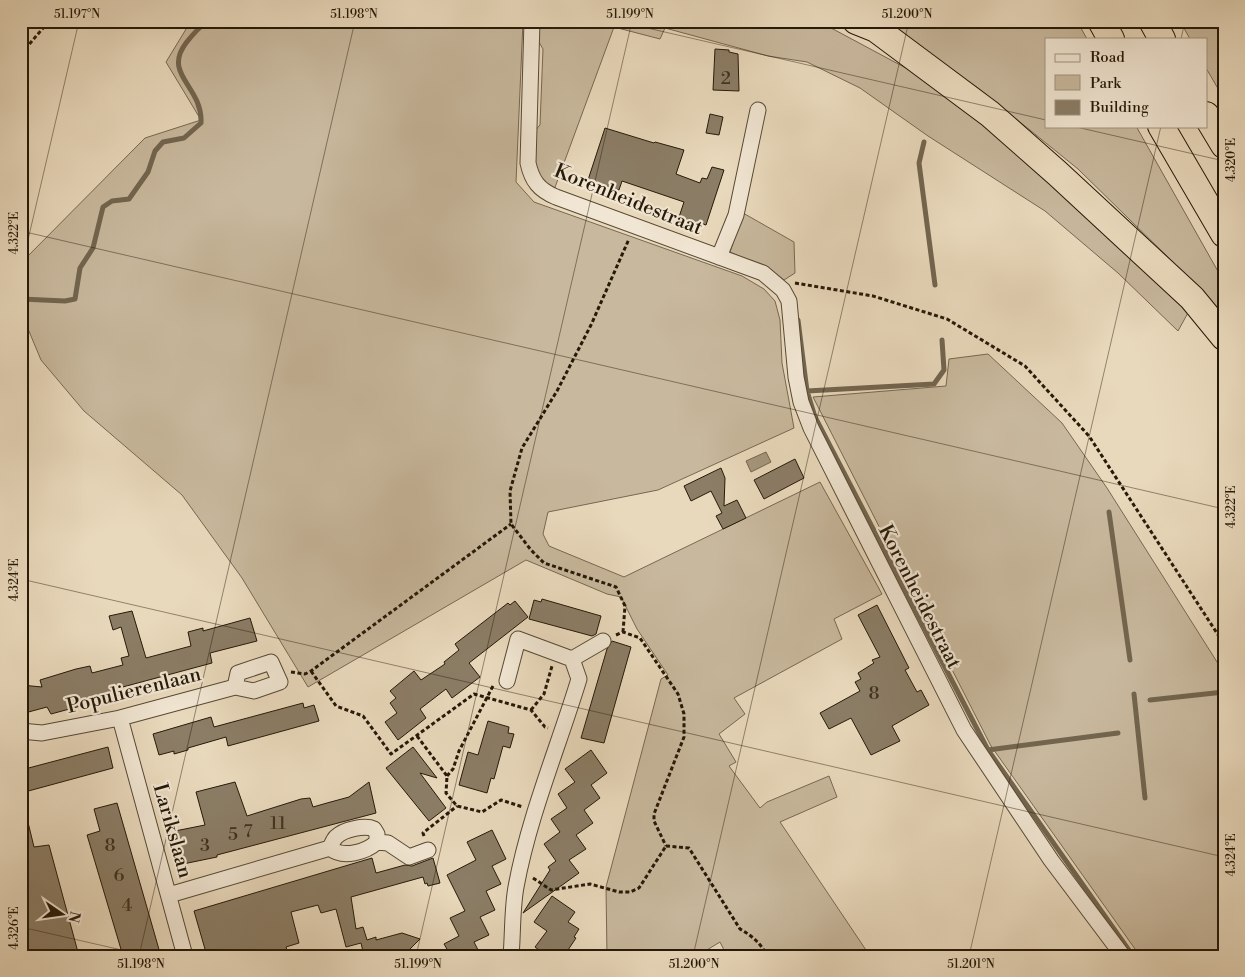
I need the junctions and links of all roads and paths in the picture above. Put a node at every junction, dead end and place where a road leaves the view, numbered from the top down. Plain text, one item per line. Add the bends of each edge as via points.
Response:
1 (50, 21) edge
2 (532, 21) edge
3 (1101, 21) edge
4 (1152, 21) edge
5 (869, 24) edge
6 (1110, 38) edge
7 (1161, 38) edge
8 (21, 54) edge
9 (758, 110) dead end
10 (1208, 118) edge
11 (1162, 128) edge
12 (1224, 146) edge
13 (635, 226) junction
14 (1224, 234) edge
15 (719, 257) junction
16 (775, 282) junction
17 (1224, 338) edge
18 (511, 524) junction
19 (603, 641) dead end
20 (1224, 644) edge
21 (572, 659) junction
22 (507, 681) dead end
23 (234, 687) dead end
24 (486, 697) junction
25 (531, 710) junction
26 (120, 718) junction
27 (21, 731) edge
28 (563, 732) junction
29 (42, 733) junction
30 (417, 736) junction
31 (21, 741) edge
32 (447, 776) junction
33 (457, 806) junction
34 (535, 810) junction
35 (377, 842) junction
36 (666, 846) junction
37 (330, 848) junction
38 (428, 850) joint
39 (520, 869) junction
40 (169, 894) junction
41 (186, 956) edge
42 (511, 956) edge
43 (768, 956) edge
44 (1123, 956) edge

1 - 8 path
2 - 13 street, Korenheidestraat via 528,164 533,180 546,193
3 - 6 highway
4 - 7 highway
5 - 17 highway via 990,114 1057,172 1192,298
9 - 15 street, Korenheidestraat via 736,216
10 - 12 highway
11 - 14 highway
13 - 15 street, Korenheidestraat
13 - 18 path via 591,326 522,448 510,491
15 - 16 street, Korenheidestraat via 762,273
16 - 20 path via 807,284 873,296 947,319 1025,366 1089,436
16 - 44 street, Korenheidestraat via 789,300 796,377 810,428 964,730 1051,860
18 - 30 path via 311,670 336,706 363,716 391,754
18 - 36 path via 544,563 616,587 625,606 623,632 640,638 678,694 684,714 684,737 654,814
19 - 21 street
21 - 22 street via 518,639
21 - 25 path via 552,666 544,694
21 - 28 street via 579,679
23 - 26 street, Populierenlaan
24 - 25 path
24 - 30 path via 474,694
24 - 32 path
25 - 28 path via 545,728
26 - 29 street, Populierenlaan
26 - 40 street, Larikslaan
27 - 29 street, Populierenlaan
28 - 34 street
29 - 31 street, Populierenlaan
30 - 32 path
32 - 33 path via 446,793
33 - 34 path via 482,812 501,800
33 - 38 path via 423,833
34 - 39 street
35 - 37 street via 369,849 350,853
35 - 37 street via 378,834 369,827 344,832 336,837
35 - 38 street via 388,843 409,857
36 - 39 path via 639,888 630,892 590,884 551,890
36 - 43 path via 689,848 740,929 762,946
37 - 40 street
39 - 42 street
40 - 41 street, Larikslaan

